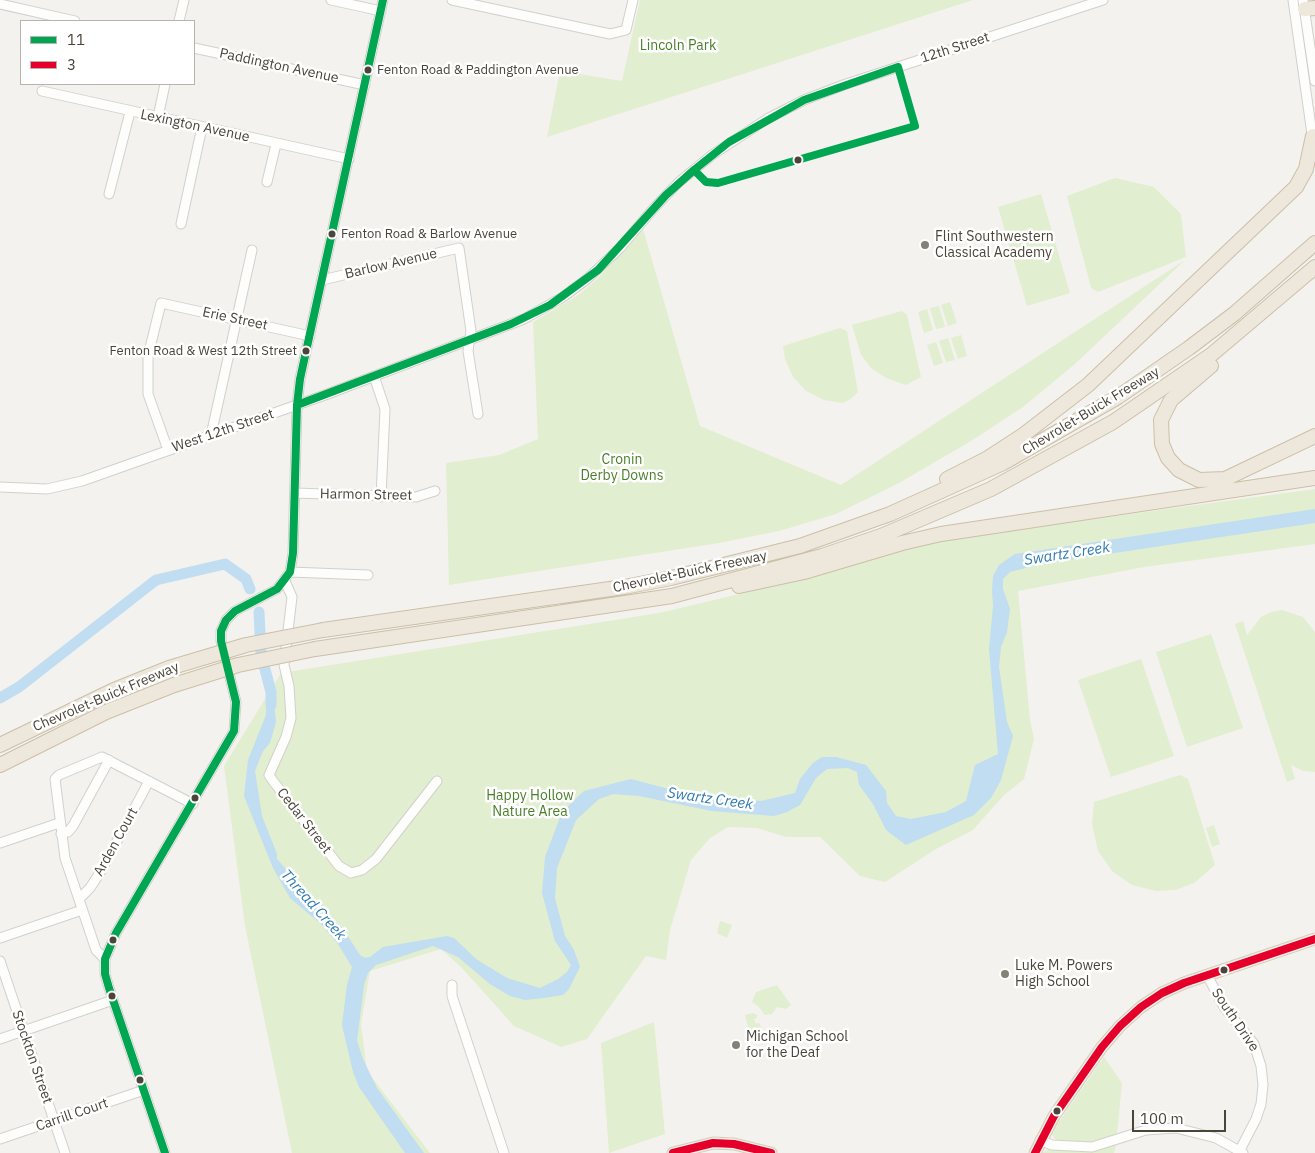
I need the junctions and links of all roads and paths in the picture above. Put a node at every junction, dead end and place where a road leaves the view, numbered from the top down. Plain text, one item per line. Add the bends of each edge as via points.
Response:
1 (184, 0) edge
2 (331, 0) edge
3 (383, 0) edge
4 (452, 0) edge
5 (633, 0) edge
6 (1102, 0) edge
7 (1293, 0) edge
8 (0, 4) edge
9 (1308, 5) edge
10 (381, 11) junction
11 (71, 20) edge
12 (179, 20) edge
13 (1296, 21) junction
14 (195, 48) edge
15 (1315, 81) edge
16 (165, 85) edge
17 (365, 85) junction
18 (42, 91) dead end
19 (130, 112) junction
20 (158, 117) junction
21 (202, 127) junction
22 (1313, 136) junction
23 (276, 144) junction
24 (1315, 152) edge
25 (349, 159) junction
26 (267, 182) dead end
27 (109, 194) dead end
28 (181, 224) dead end
29 (1314, 244) edge
30 (252, 250) dead end
31 (1314, 268) edge
32 (322, 280) junction
33 (236, 319) junction
34 (310, 336) junction
35 (470, 340) junction
36 (374, 376) junction
37 (297, 405) junction
38 (478, 414) dead end
39 (212, 435) junction
40 (1315, 436) edge
41 (168, 450) junction
42 (1315, 478) edge
43 (0, 487) edge
44 (435, 491) dead end
45 (295, 493) junction
46 (382, 497) junction
47 (800, 546) junction
48 (290, 572) junction
49 (368, 575) dead end
50 (285, 581) junction
51 (672, 596) junction
52 (35, 727) junction
53 (0, 740) edge
54 (0, 744) edge
55 (29, 750) junction
56 (109, 760) junction
57 (0, 765) edge
58 (0, 769) edge
59 (149, 781) junction
60 (437, 781) dead end
61 (193, 804) junction
62 (59, 823) junction
63 (61, 834) junction
64 (0, 843) edge
65 (79, 899) junction
66 (82, 910) junction
67 (0, 938) edge
68 (1315, 939) edge
69 (105, 959) junction
70 (0, 961) edge
71 (1208, 975) junction
72 (452, 985) dead end
73 (113, 1000) junction
74 (24, 1031) junction
75 (0, 1039) edge
76 (144, 1090) junction
77 (54, 1121) junction
78 (0, 1139) edge
79 (1040, 1140) junction
80 (727, 1148) edge
81 (1241, 1152) edge
82 (65, 1153) edge
83 (165, 1153) edge
84 (504, 1153) edge
85 (673, 1153) edge
86 (772, 1153) edge
87 (1035, 1153) edge

1 - 12 street
2 - 10 street
3 - 10 street
4 - 5 street via 610,34 626,30
6 - 35 street, 12th Street via 846,84 773,116 729,142 694,170 654,208 608,260 576,288 537,312
7 - 13 street
8 - 11 street
9 - 13 street
9 - 15 street
10 - 17 street
13 - 22 street
14 - 17 street, Paddington Avenue
16 - 20 street
17 - 25 street
18 - 19 street, Lexington Avenue
19 - 20 street, Lexington Avenue
19 - 27 street
20 - 21 street, Lexington Avenue
21 - 23 street, Lexington Avenue
21 - 28 street
22 - 24 street
22 - 47 highway via 1306,169 1296,187 1073,398 1022,436 973,466
23 - 25 street, Lexington Avenue
23 - 26 street
25 - 32 street
29 - 47 highway, Chevrolet-Buick Freeway via 1260,293 1189,348 1077,423 1003,464 948,489
30 - 33 street
31 - 40 highway via 1267,320 1176,394 1166,407 1160,428 1162,444 1173,464 1186,474 1207,481 1232,476
31 - 51 highway, Chevrolet-Buick Freeway via 1240,332 1169,385 1029,470 961,503 853,546
32 - 34 street
32 - 35 street, Barlow Avenue via 459,248
33 - 34 street, Erie Street
33 - 39 street
33 - 41 street, Erie Street via 161,303 148,356 148,394
34 - 37 street
35 - 36 street, West 12th Street
35 - 38 street via 468,351
36 - 37 street, West 12th Street
36 - 46 street via 385,409
37 - 39 street, West 12th Street
37 - 45 street
39 - 41 street, West 12th Street
41 - 43 street, West 12th Street via 62,487
42 - 51 highway via 941,534 902,542 769,581
44 - 46 street, Harmon Street via 416,497
45 - 46 street, Harmon Street
45 - 48 street
47 - 52 highway, Chevrolet-Buick Freeway, bridge via 716,569 624,588 322,630 246,646 169,668
48 - 49 street
48 - 50 street
50 - 60 street, Cedar Street via 292,597 284,665 291,718 269,775 273,782 340,866 351,873 362,870 376,859
50 - 61 street via 274,592 232,614 222,627 221,644 236,702 236,727
51 - 55 highway, Chevrolet-Buick Freeway, bridge via 316,649 231,667 106,712
52 - 53 highway
52 - 54 highway, Chevrolet-Buick Freeway
55 - 57 highway, Chevrolet-Buick Freeway
55 - 58 highway
56 - 59 street
56 - 62 street via 97,757 55,779
56 - 63 street via 74,826
59 - 61 street
59 - 65 street, Arden Court via 101,871
61 - 69 street via 116,933
62 - 63 street
62 - 64 street
63 - 65 street
65 - 66 street
66 - 67 street
66 - 69 street via 97,952
68 - 71 main road
69 - 73 street via 105,974
70 - 74 street, Stockton Street
71 - 79 main road via 1162,993 1124,1022 1107,1041
71 - 81 street, South Drive via 1224,1007 1254,1044 1262,1066 1261,1104
72 - 84 street via 452,996
73 - 74 street
73 - 76 street
74 - 75 street
74 - 77 street, Stockton Street
76 - 77 street, Carrill Court
76 - 83 street
77 - 78 street, Carrill Court
77 - 82 street, Stockton Street
79 - 81 street via 1052,1145 1092,1147 1146,1130 1176,1128 1210,1136
79 - 87 main road
80 - 85 main road via 706,1143
80 - 86 main road

